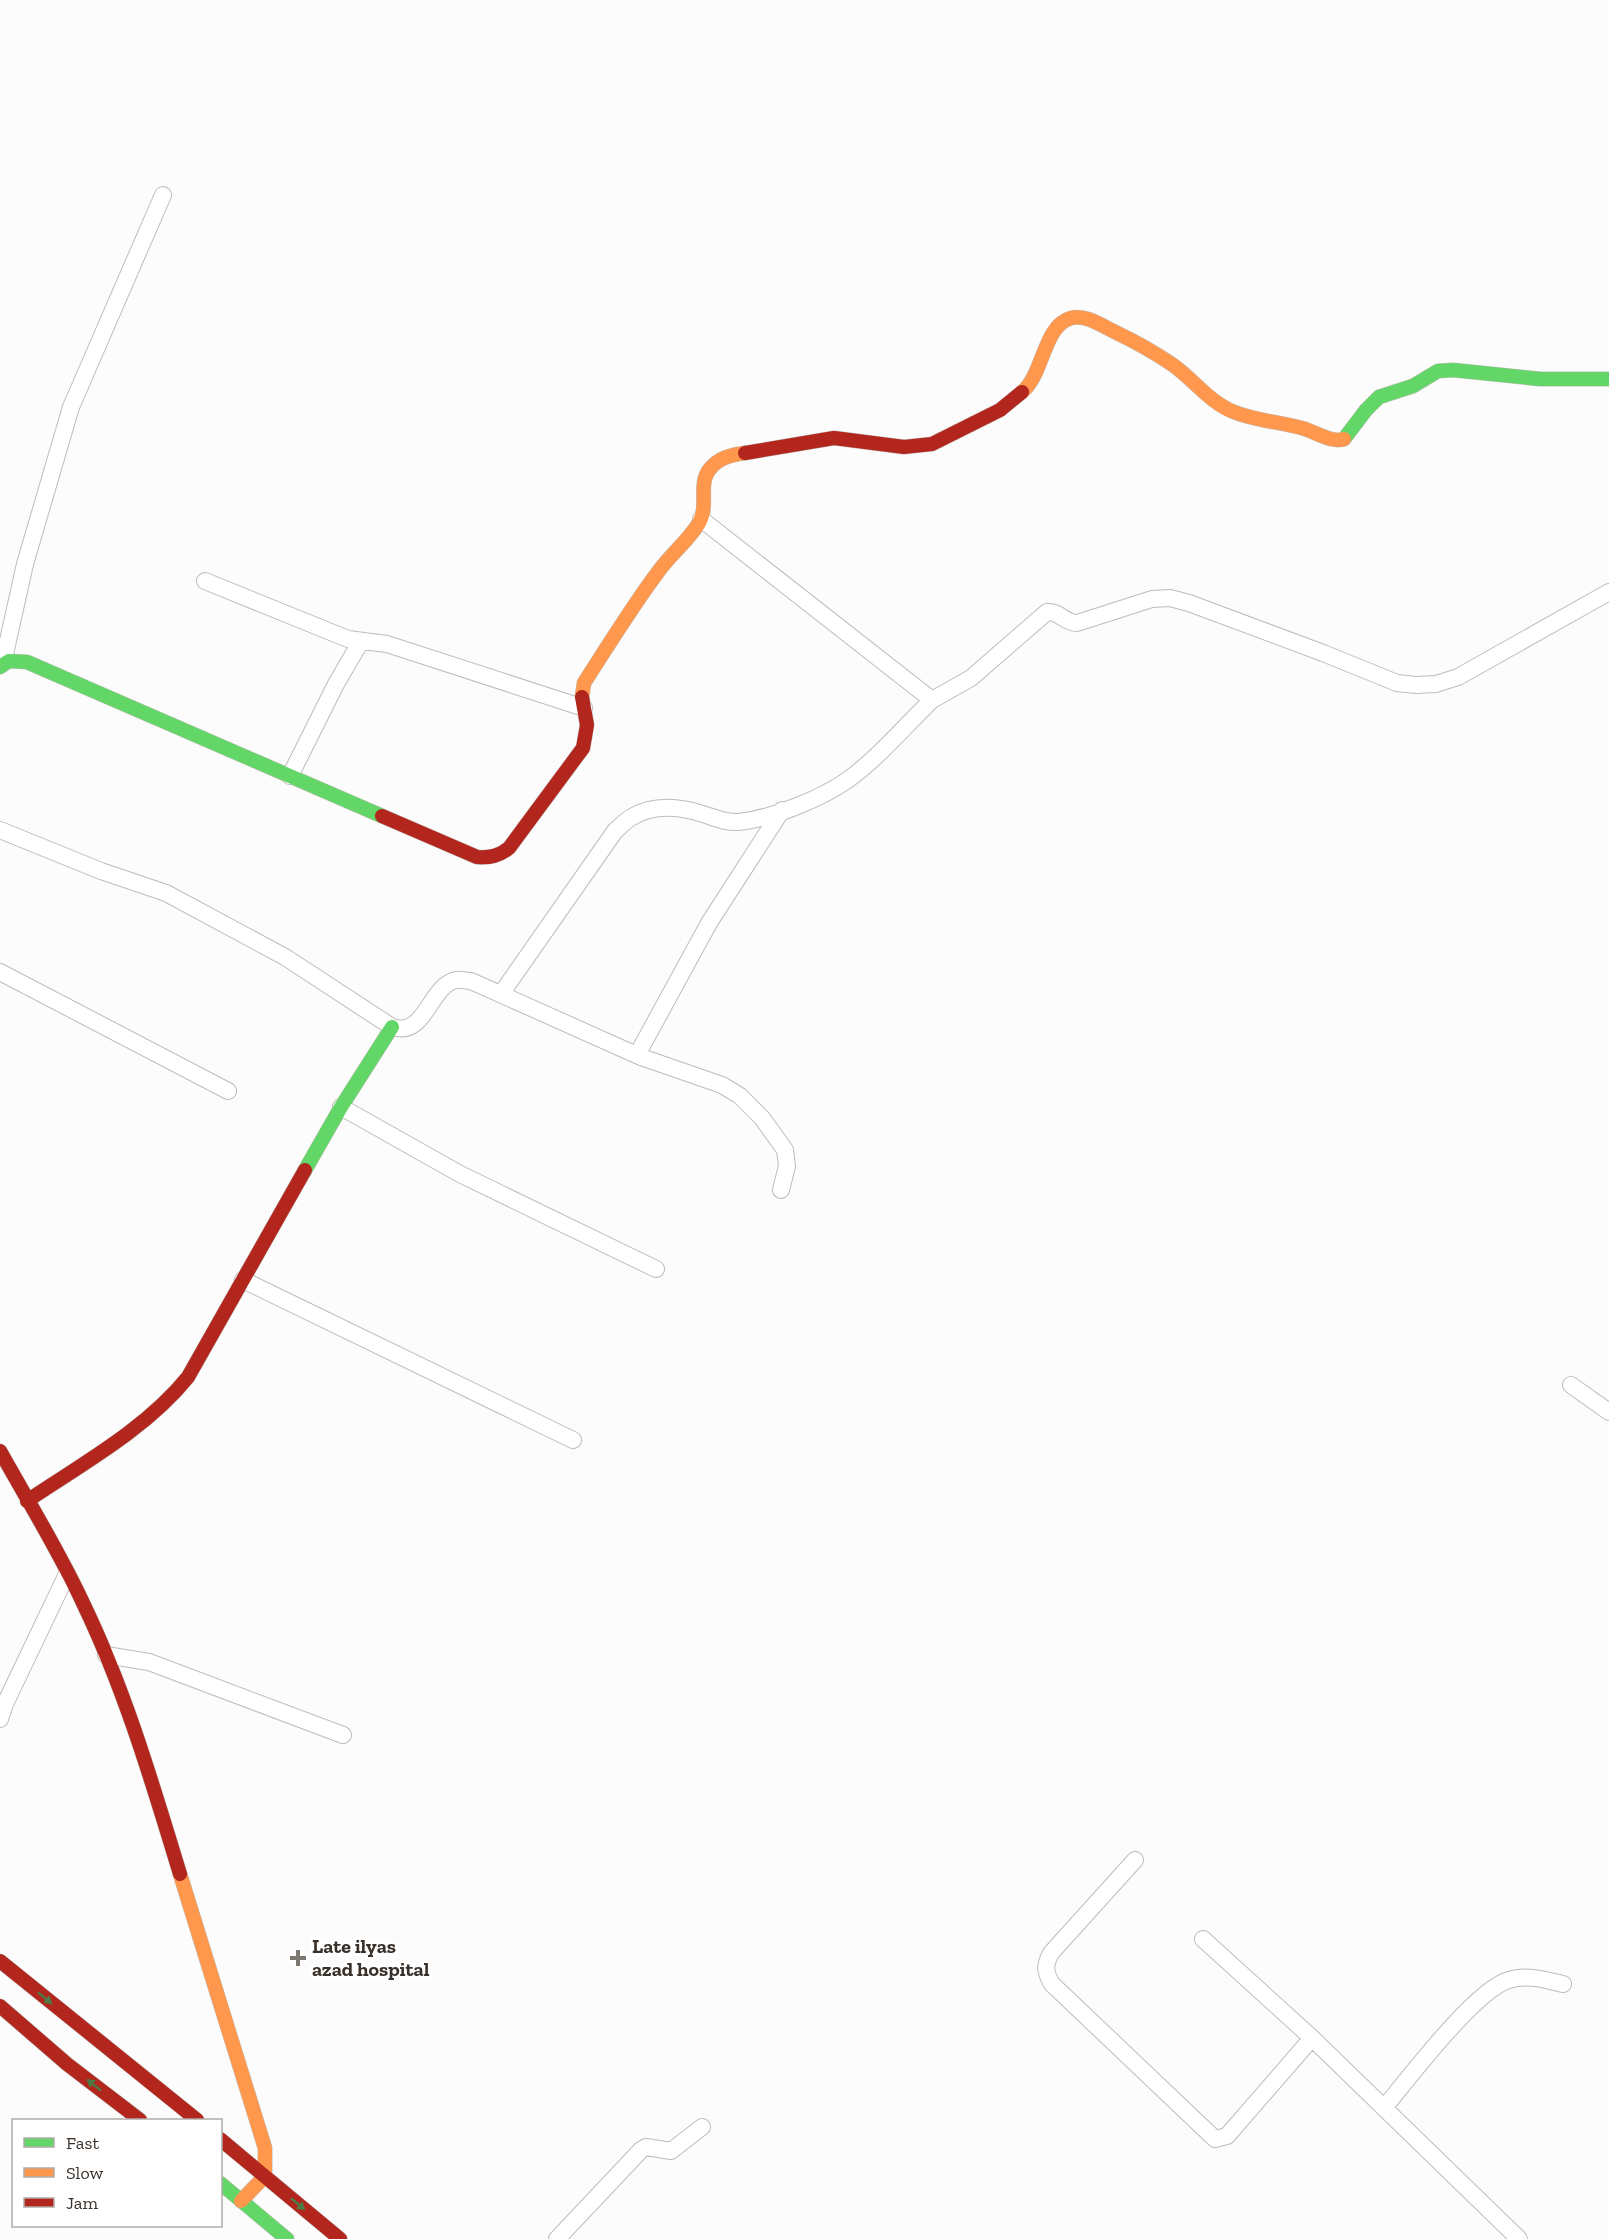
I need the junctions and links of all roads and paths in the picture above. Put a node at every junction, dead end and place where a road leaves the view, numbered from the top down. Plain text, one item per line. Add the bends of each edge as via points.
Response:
1 (163, 195) dead end
2 (1609, 379) edge
3 (701, 519) junction
4 (205, 581) dead end
5 (1609, 592) edge
6 (360, 641) junction
7 (1, 665) edge
8 (932, 700) junction
9 (584, 708) junction
10 (290, 776) junction
11 (782, 810) junction
12 (0, 830) edge
13 (0, 972) edge
14 (501, 994) junction
15 (392, 1027) junction
16 (637, 1055) junction
17 (228, 1091) dead end
18 (341, 1107) junction
19 (781, 1190) dead end
20 (656, 1269) dead end
21 (243, 1280) junction
22 (1571, 1385) dead end
23 (1609, 1412) edge
24 (573, 1440) dead end
25 (0, 1451) edge
26 (27, 1501) junction
27 (67, 1574) junction
28 (106, 1655) junction
29 (0, 1719) edge
30 (343, 1735) dead end
31 (1135, 1860) dead end
32 (1203, 1939) dead end
33 (0, 1961) edge
34 (1563, 1984) dead end
35 (2, 2012) edge
36 (1312, 2038) junction
37 (1384, 2108) junction
38 (137, 2119) edge
39 (195, 2119) edge
40 (702, 2127) dead end
41 (222, 2141) edge
42 (265, 2176) junction
43 (222, 2185) edge
44 (241, 2201) junction
45 (287, 2239) edge
46 (339, 2239) edge
47 (557, 2239) edge
48 (1519, 2239) edge

1 - 7 street via 71,407 25,564
2 - 3 street via 1540,379 1438,371 1413,386 1379,397 1348,435 1337,441 1234,412 1208,397 1174,366 1133,341 1085,318 1071,318 1052,333 1028,387 1000,410 919,447 834,438 728,456 706,473
3 - 8 street
3 - 9 street via 669,558 584,683
4 - 6 street
5 - 8 street via 1458,677 1416,686 1397,683 1323,652 1170,598 1152,599 1077,623 1047,612 971,678
6 - 9 street via 387,644
6 - 10 street
7 - 10 street via 12,660 27,662
8 - 11 street via 848,779
9 - 10 street via 587,725 583,748 499,857 477,857
11 - 14 street via 740,822 668,808 651,809 632,817 615,831
11 - 16 street via 709,923
12 - 15 street via 82,864 166,892 285,957
13 - 17 street
14 - 15 street via 458,979 447,984 409,1028
14 - 16 street
15 - 18 street
16 - 19 street via 722,1085 740,1096 785,1150 787,1166
18 - 20 street via 460,1174
18 - 21 street
21 - 24 street
21 - 26 street via 176,1393 151,1416
22 - 23 street
25 - 26 street
26 - 27 street
27 - 28 street
27 - 29 street
28 - 30 street via 149,1662
28 - 42 street via 143,1755 260,2129
31 - 36 street via 1051,1953 1045,1974 1052,1984 1215,2139 1227,2136
32 - 36 street
33 -> 39 street
34 - 37 street via 1538,1978 1499,1983 1460,2020
38 -> 35 street
36 - 37 street
37 - 48 street
40 - 47 street via 671,2151 646,2147 641,2150
41 - 42 street
42 - 44 street
42 -> 46 street
43 - 44 street
44 - 45 street

